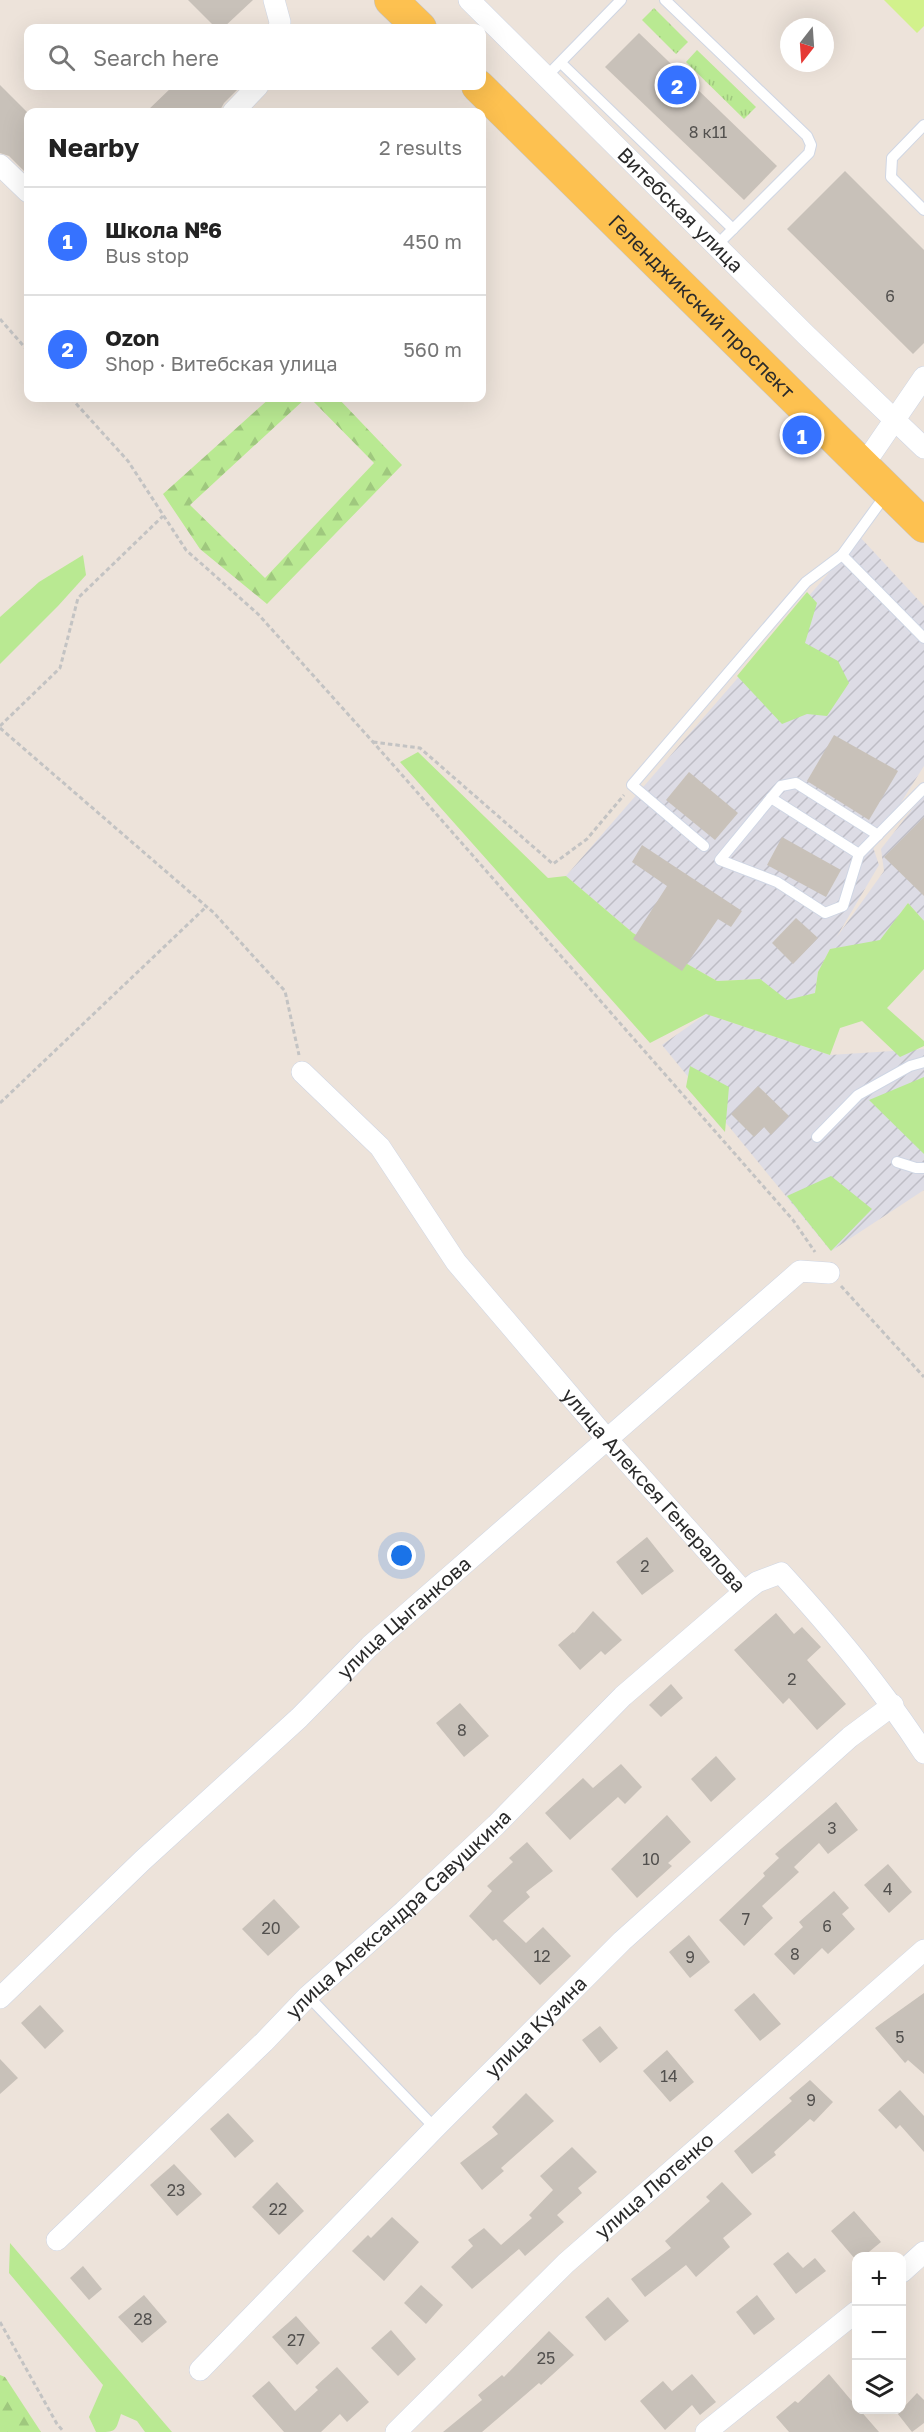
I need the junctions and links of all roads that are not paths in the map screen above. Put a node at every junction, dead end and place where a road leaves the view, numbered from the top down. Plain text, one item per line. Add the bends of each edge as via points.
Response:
1 (274, 0) edge
2 (391, 0) edge
3 (469, 0) edge
4 (621, 0) edge
5 (665, 0) edge
6 (280, 24) edge
7 (416, 24) edge
8 (554, 70) junction
9 (254, 90) edge
10 (482, 90) edge
11 (237, 108) edge
12 (924, 125) edge
13 (0, 165) edge
14 (24, 188) edge
15 (924, 210) edge
16 (733, 229) junction
17 (716, 246) junction
18 (924, 377) edge
19 (895, 419) junction
20 (924, 448) edge
21 (863, 466) junction
22 (888, 491) junction
23 (924, 526) edge
24 (842, 555) junction
25 (924, 638) edge
26 (924, 788) edge
27 (771, 798) junction
28 (878, 835) junction
29 (704, 846) dead end
30 (859, 854) junction
31 (924, 1062) edge
32 (302, 1072) road end
33 (817, 1137) dead end
34 (897, 1162) dead end
35 (924, 1168) edge
36 (829, 1273) road end
37 (606, 1438) junction
38 (744, 1592) junction
39 (893, 1705) junction
40 (924, 1753) edge
41 (924, 1950) edge
42 (308, 1996) junction
43 (0, 1998) edge
44 (435, 2128) junction
45 (57, 2240) dead end
46 (924, 2253) edge
47 (906, 2269) edge
48 (852, 2315) edge
49 (200, 2370) dead end
50 (396, 2432) edge
51 (706, 2432) edge

1 - 6 street
2 - 7 main road
3 - 8 street, Витебская улица
4 - 8 lane
5 - 16 lane via 812,145 809,153
8 - 16 lane
8 - 17 street, Витебская улица
9 - 11 street
10 - 21 main road, Геленджикский проспект
12 - 15 lane via 892,158 891,177
13 - 14 street
16 - 17 lane
17 - 19 street, Витебская улица
18 - 19 street
19 - 20 street, Витебская улица
19 - 21 street
21 - 22 main road, Геленджикский проспект
22 - 23 main road, Геленджикский проспект
22 - 24 lane
24 - 25 lane
24 - 29 lane via 806,582 633,785
26 - 28 lane
27 - 28 lane via 781,786 796,783
27 - 30 lane
27 - 30 lane via 720,860 777,882 825,912 843,906
28 - 30 lane
31 - 33 lane via 858,1095
32 - 37 street, улица Алексея Генералова via 380,1148 456,1262
34 - 35 lane
36 - 37 street, улица Цыганкова via 800,1271
37 - 38 street, улица Алексея Генералова
37 - 43 street, улица Цыганкова via 370,1646 299,1718
38 - 39 street, улица Алексея Генералова via 781,1573 844,1642
38 - 42 street, улица Александра Савушкина via 623,1696 495,1825
39 - 40 street, улица Алексея Генералова
39 - 44 street, улица Кузина via 850,1737 622,1941
41 - 50 street, улица Лютенко via 566,2263
42 - 44 lane
42 - 45 street, улица Александра Савушкина
44 - 49 street, улица Кузина
46 - 47 street
48 - 51 street

